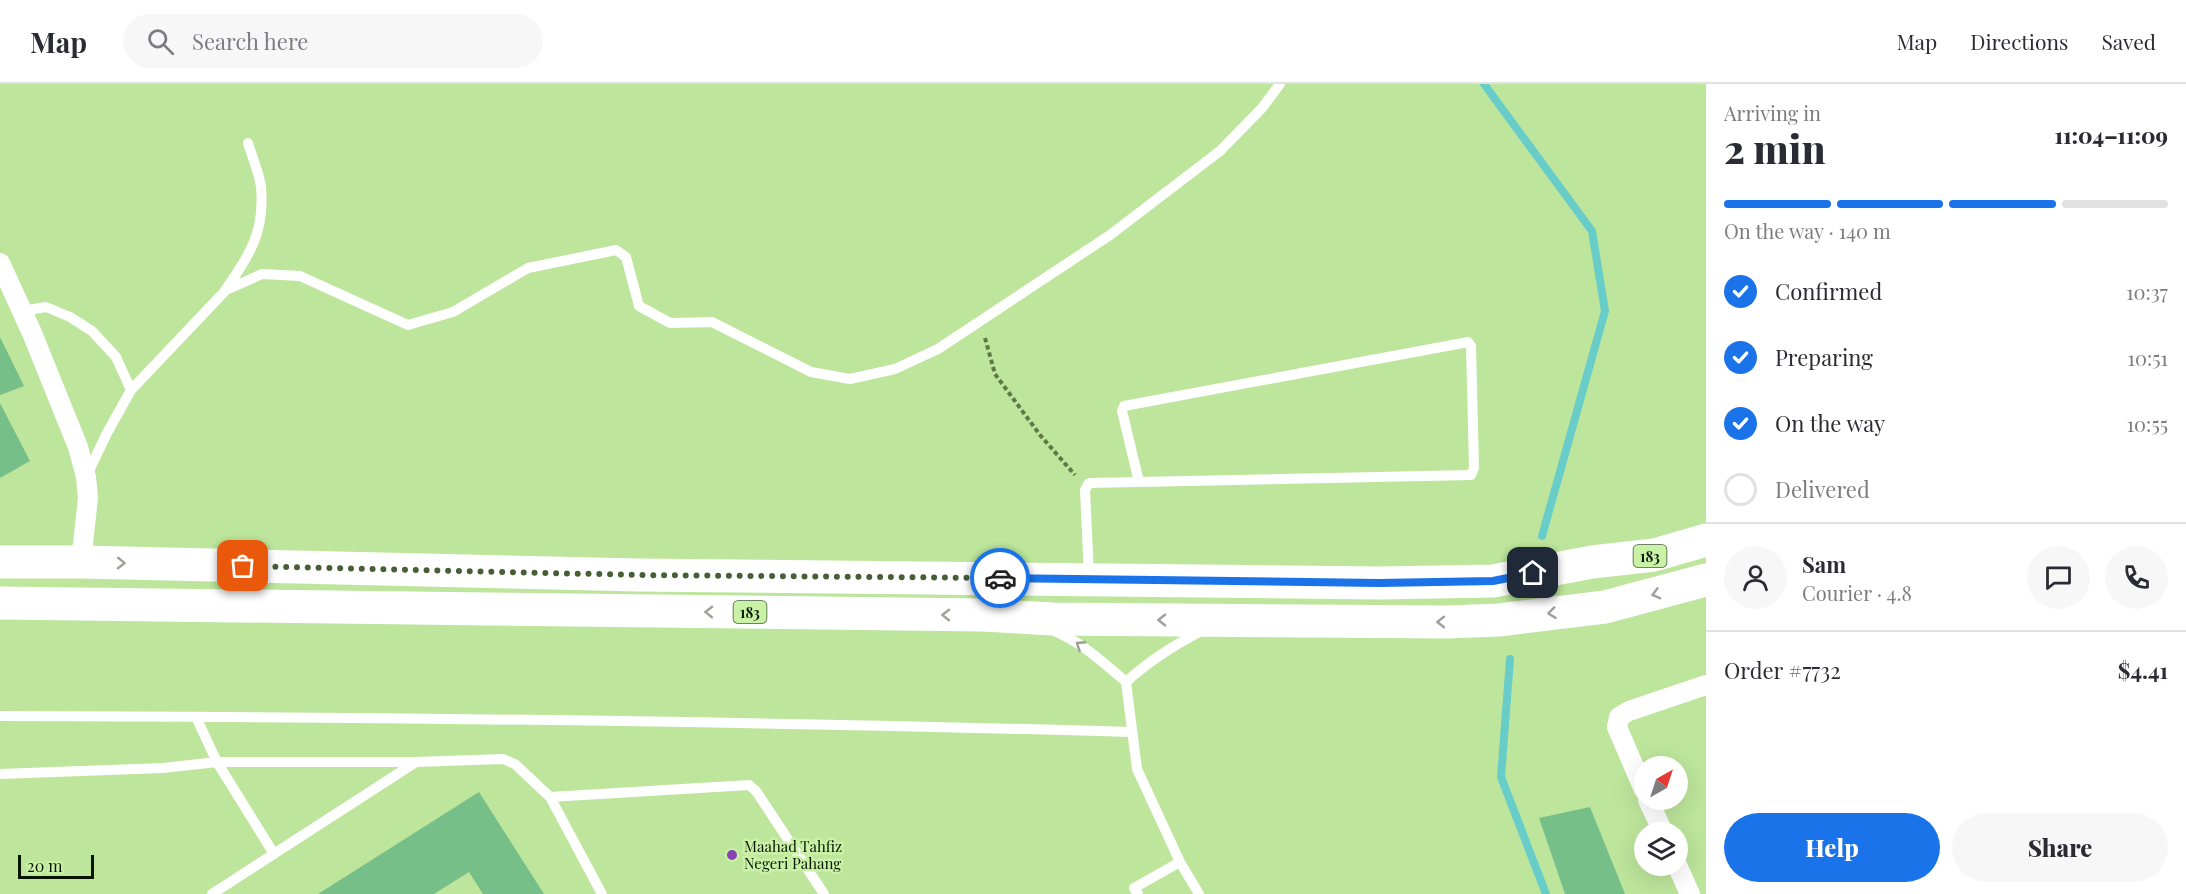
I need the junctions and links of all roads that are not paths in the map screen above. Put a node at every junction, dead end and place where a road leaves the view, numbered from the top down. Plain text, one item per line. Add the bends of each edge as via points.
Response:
1 (1280, 84) edge
2 (248, 142) dead end
3 (0, 262) edge
4 (226, 290) junction
5 (22, 311) junction
6 (131, 390) junction
7 (86, 477) junction
8 (1138, 482) junction
9 (1706, 540) edge
10 (0, 562) edge
11 (81, 562) junction
12 (1089, 579) junction
13 (1706, 580) edge
14 (0, 603) edge
15 (982, 615) junction
16 (1222, 620) junction
17 (1126, 682) junction
18 (1706, 685) edge
19 (0, 716) edge
20 (196, 717) junction
21 (1131, 732) junction
22 (217, 762) junction
23 (416, 762) junction
24 (1634, 767) edge
25 (0, 774) edge
26 (550, 797) junction
27 (274, 854) junction
28 (1180, 862) junction
29 (1682, 876) edge
30 (212, 894) edge
31 (603, 894) edge
32 (824, 894) edge
33 (1138, 894) edge
34 (1199, 894) edge
35 (1690, 894) edge

1 - 4 lane via 1220,151 1110,235 938,348 895,369 850,379 811,372 712,322 670,323 660,318 639,306 626,257 616,250 528,268 453,312 408,325 300,276 262,274
2 - 4 lane via 261,186 260,228 248,259
3 - 5 street
4 - 6 lane
5 - 6 lane via 46,307 92,331 116,357
5 - 7 street via 78,447
6 - 7 lane
7 - 11 street via 88,498
8 - 8 lane via 1471,475 1474,468 1470,346 1462,342 1124,406
8 - 12 lane via 1089,483 1086,488
9 - 12 highway, 183 via 1654,555 1493,581
10 - 11 highway, 183
11 -> 12 highway, 183 via 638,575
13 -> 16 highway, 183 via 1605,607 1499,620
15 -> 14 highway, 183
16 -> 15 highway, 183
17 -> 15 lane via 1064,635 1034,623
16 - 17 lane via 1167,649
17 - 21 lane
18 - 24 street via 1619,717 1617,727
19 - 20 lane
20 - 21 lane via 474,718
20 - 22 lane
21 - 28 lane via 1137,769
22 - 23 lane
22 - 25 lane via 163,768
22 - 27 lane
23 - 26 lane via 503,759
23 - 27 lane
26 - 31 lane
26 - 32 lane via 749,785
27 - 30 lane
28 - 33 lane via 1134,888
28 - 34 lane
29 - 35 street

